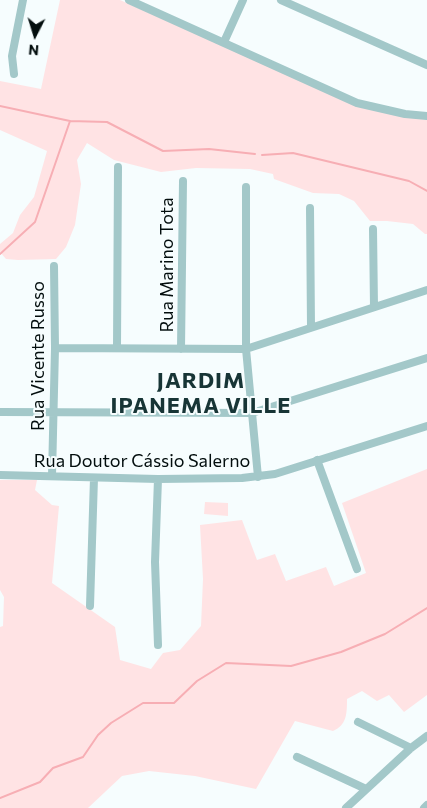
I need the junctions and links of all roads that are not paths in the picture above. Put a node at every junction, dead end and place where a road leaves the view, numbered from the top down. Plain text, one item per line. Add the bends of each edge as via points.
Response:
1 (24, 0) edge
2 (129, 0) edge
3 (244, 0) edge
4 (281, 0) edge
5 (224, 42) junction
6 (427, 65) edge
7 (14, 74) dead end
8 (427, 116) edge
9 (118, 167) dead end
10 (183, 181) dead end
11 (246, 187) dead end
12 (310, 208) dead end
13 (373, 230) dead end
14 (54, 266) dead end
15 (427, 290) edge
16 (374, 307) junction
17 (311, 327) junction
18 (54, 348) junction
19 (117, 348) junction
20 (181, 349) junction
21 (246, 349) junction
22 (427, 358) edge
23 (0, 412) edge
24 (53, 412) junction
25 (252, 413) junction
26 (427, 426) edge
27 (317, 460) junction
28 (0, 476) edge
29 (52, 476) junction
30 (258, 477) junction
31 (94, 478) junction
32 (158, 479) junction
33 (357, 569) dead end
34 (90, 606) dead end
35 (158, 645) dead end
36 (358, 722) dead end
37 (427, 736) edge
38 (411, 748) junction
39 (297, 757) dead end
40 (366, 789) junction
41 (427, 805) edge
42 (346, 808) edge
43 (424, 808) edge

1 - 7 street via 12,56
2 - 5 street
3 - 5 street
4 - 6 street
5 - 8 street via 358,103
9 - 19 street
10 - 20 street, Rua Marino Tota
11 - 21 street
12 - 17 street
13 - 16 street
14 - 18 street, Rua Vicente Russo
15 - 16 street
16 - 17 street
17 - 21 street
18 - 19 street
18 - 24 street, Rua Vicente Russo
19 - 20 street
20 - 21 street
21 - 25 street
22 - 25 street
23 - 24 street
24 - 25 street
24 - 29 street, Rua Vicente Russo
25 - 30 street
26 - 27 street, Rua Doutor Cássio Salerno
27 - 30 street, Rua Doutor Cássio Salerno
27 - 33 street
28 - 29 street, Rua Doutor Cássio Salerno
29 - 31 street, Rua Doutor Cássio Salerno
30 - 32 street, Rua Doutor Cássio Salerno
31 - 32 street, Rua Doutor Cássio Salerno
31 - 34 street
32 - 35 street via 155,562
36 - 38 street
37 - 38 street
38 - 40 street
39 - 40 street
40 - 42 street
41 - 43 street

